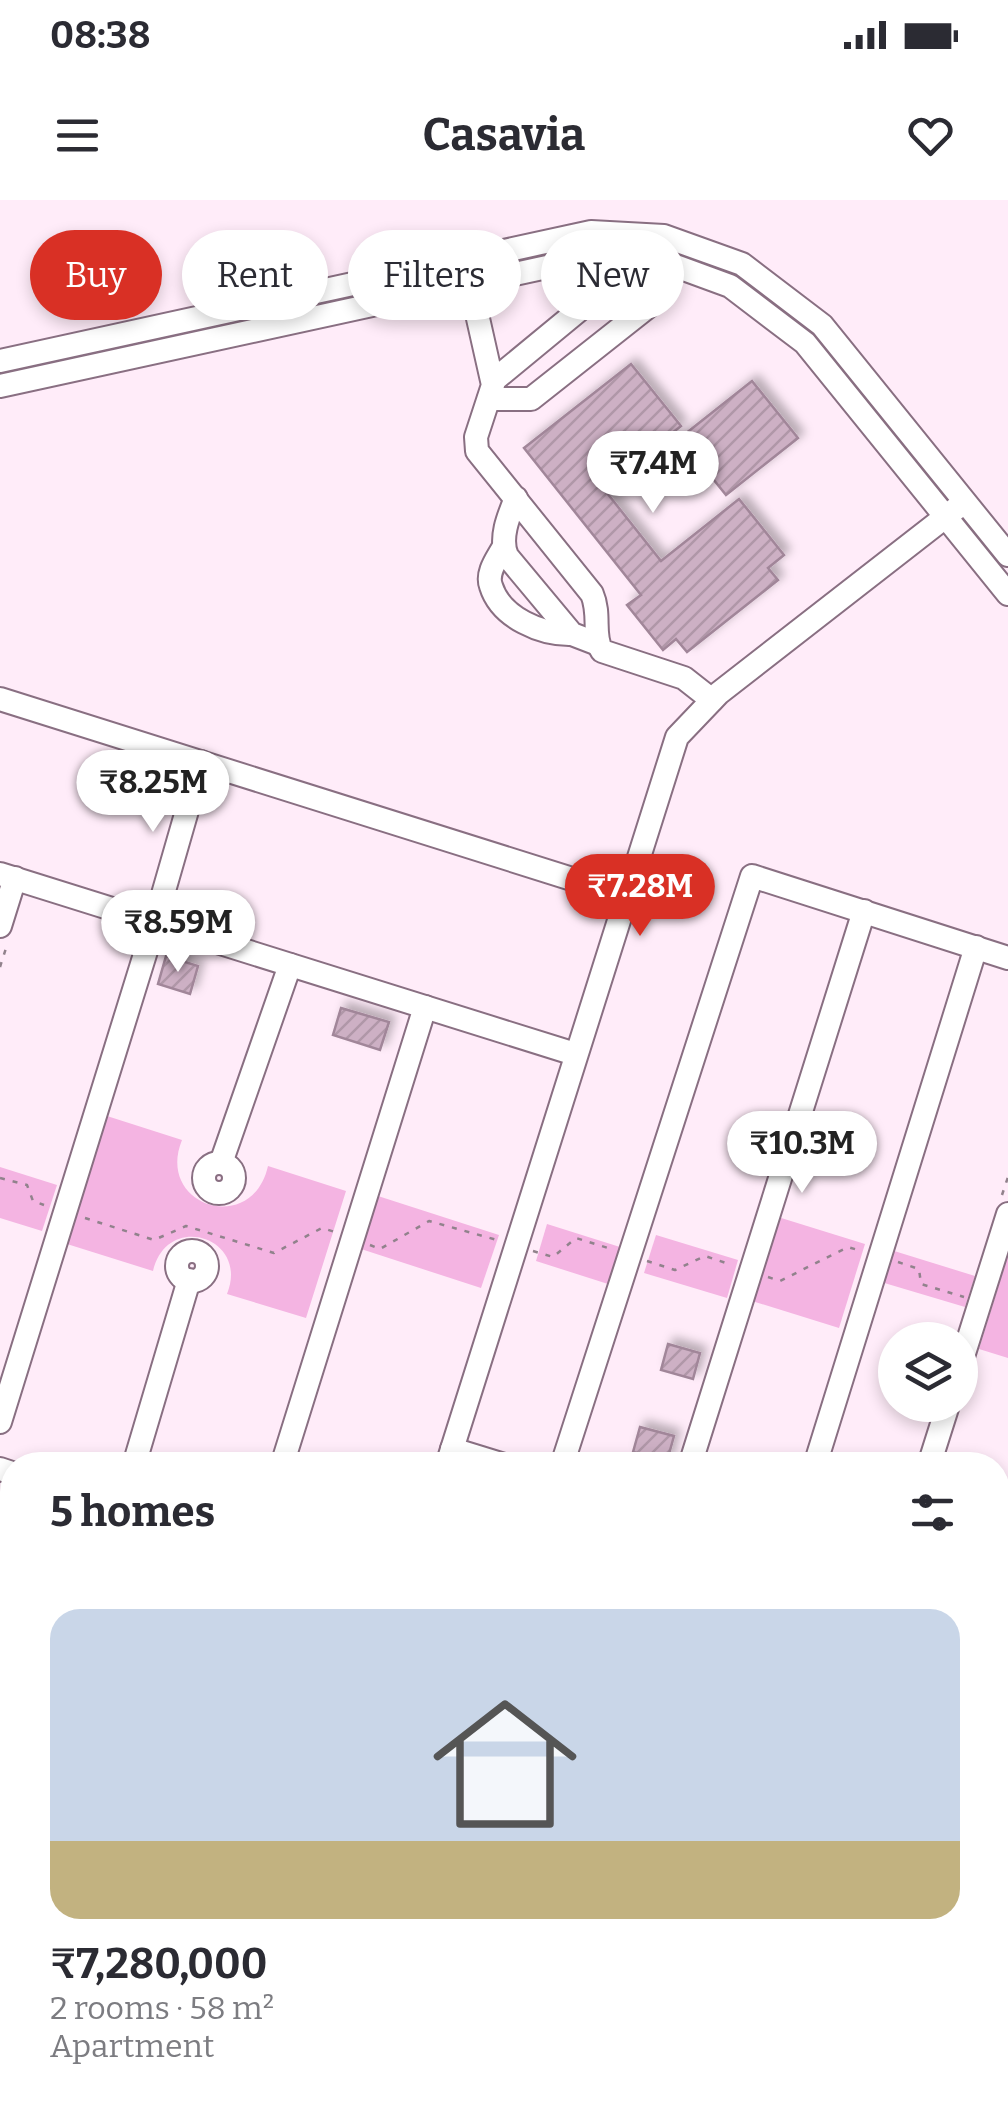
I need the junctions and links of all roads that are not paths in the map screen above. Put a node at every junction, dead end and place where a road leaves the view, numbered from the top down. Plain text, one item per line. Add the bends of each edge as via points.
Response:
1 (521, 272) edge
2 (348, 310) edge
3 (477, 320) edge
4 (570, 320) edge
5 (632, 320) edge
6 (0, 360) edge
7 (0, 386) edge
8 (491, 390) junction
9 (516, 498) junction
10 (965, 502) junction
11 (945, 516) junction
12 (503, 548) junction
13 (1008, 555) edge
14 (1008, 594) edge
15 (572, 634) junction
16 (598, 644) junction
17 (0, 699) edge
18 (712, 700) junction
19 (201, 762) junction
20 (7, 876) edge
21 (626, 896) junction
22 (864, 911) junction
23 (155, 922) junction
24 (4, 932) edge
25 (976, 947) junction
26 (1008, 958) edge
27 (290, 965) junction
28 (425, 1007) junction
29 (575, 1054) junction
30 (222, 1163) dead end
31 (1008, 1214) edge
32 (189, 1280) dead end
33 (974, 1322) edge
34 (0, 1422) edge
35 (943, 1422) edge
36 (138, 1452) edge
37 (286, 1452) edge
38 (452, 1452) edge
39 (566, 1452) edge
40 (694, 1452) edge
41 (819, 1452) edge
42 (933, 1452) edge

1 - 11 street via 593,257 659,260 730,286 805,343
2 - 7 street
3 - 8 street
4 - 8 street
5 - 8 street via 531,399
6 - 10 street via 591,232 664,236 742,264 822,326
8 - 9 street via 477,451
9 - 12 street
9 - 16 street via 592,594
10 - 11 street
10 - 13 street
11 - 14 street
11 - 18 street
12 - 15 street
12 - 15 street via 490,585 501,602 539,630
15 - 16 street
16 - 18 street via 602,651 684,678
17 - 19 street
18 - 21 street via 678,737
19 - 21 street
19 - 23 street
20 - 23 street
20 - 24 street
21 - 29 street
22 - 25 street
22 - 39 street via 752,876
22 - 40 street
23 - 27 street
23 - 34 street
25 - 26 street
25 - 41 street
27 - 28 street
27 - 30 street
28 - 29 street
28 - 37 street
29 - 38 street
31 - 33 street
32 - 36 street
35 - 42 street

